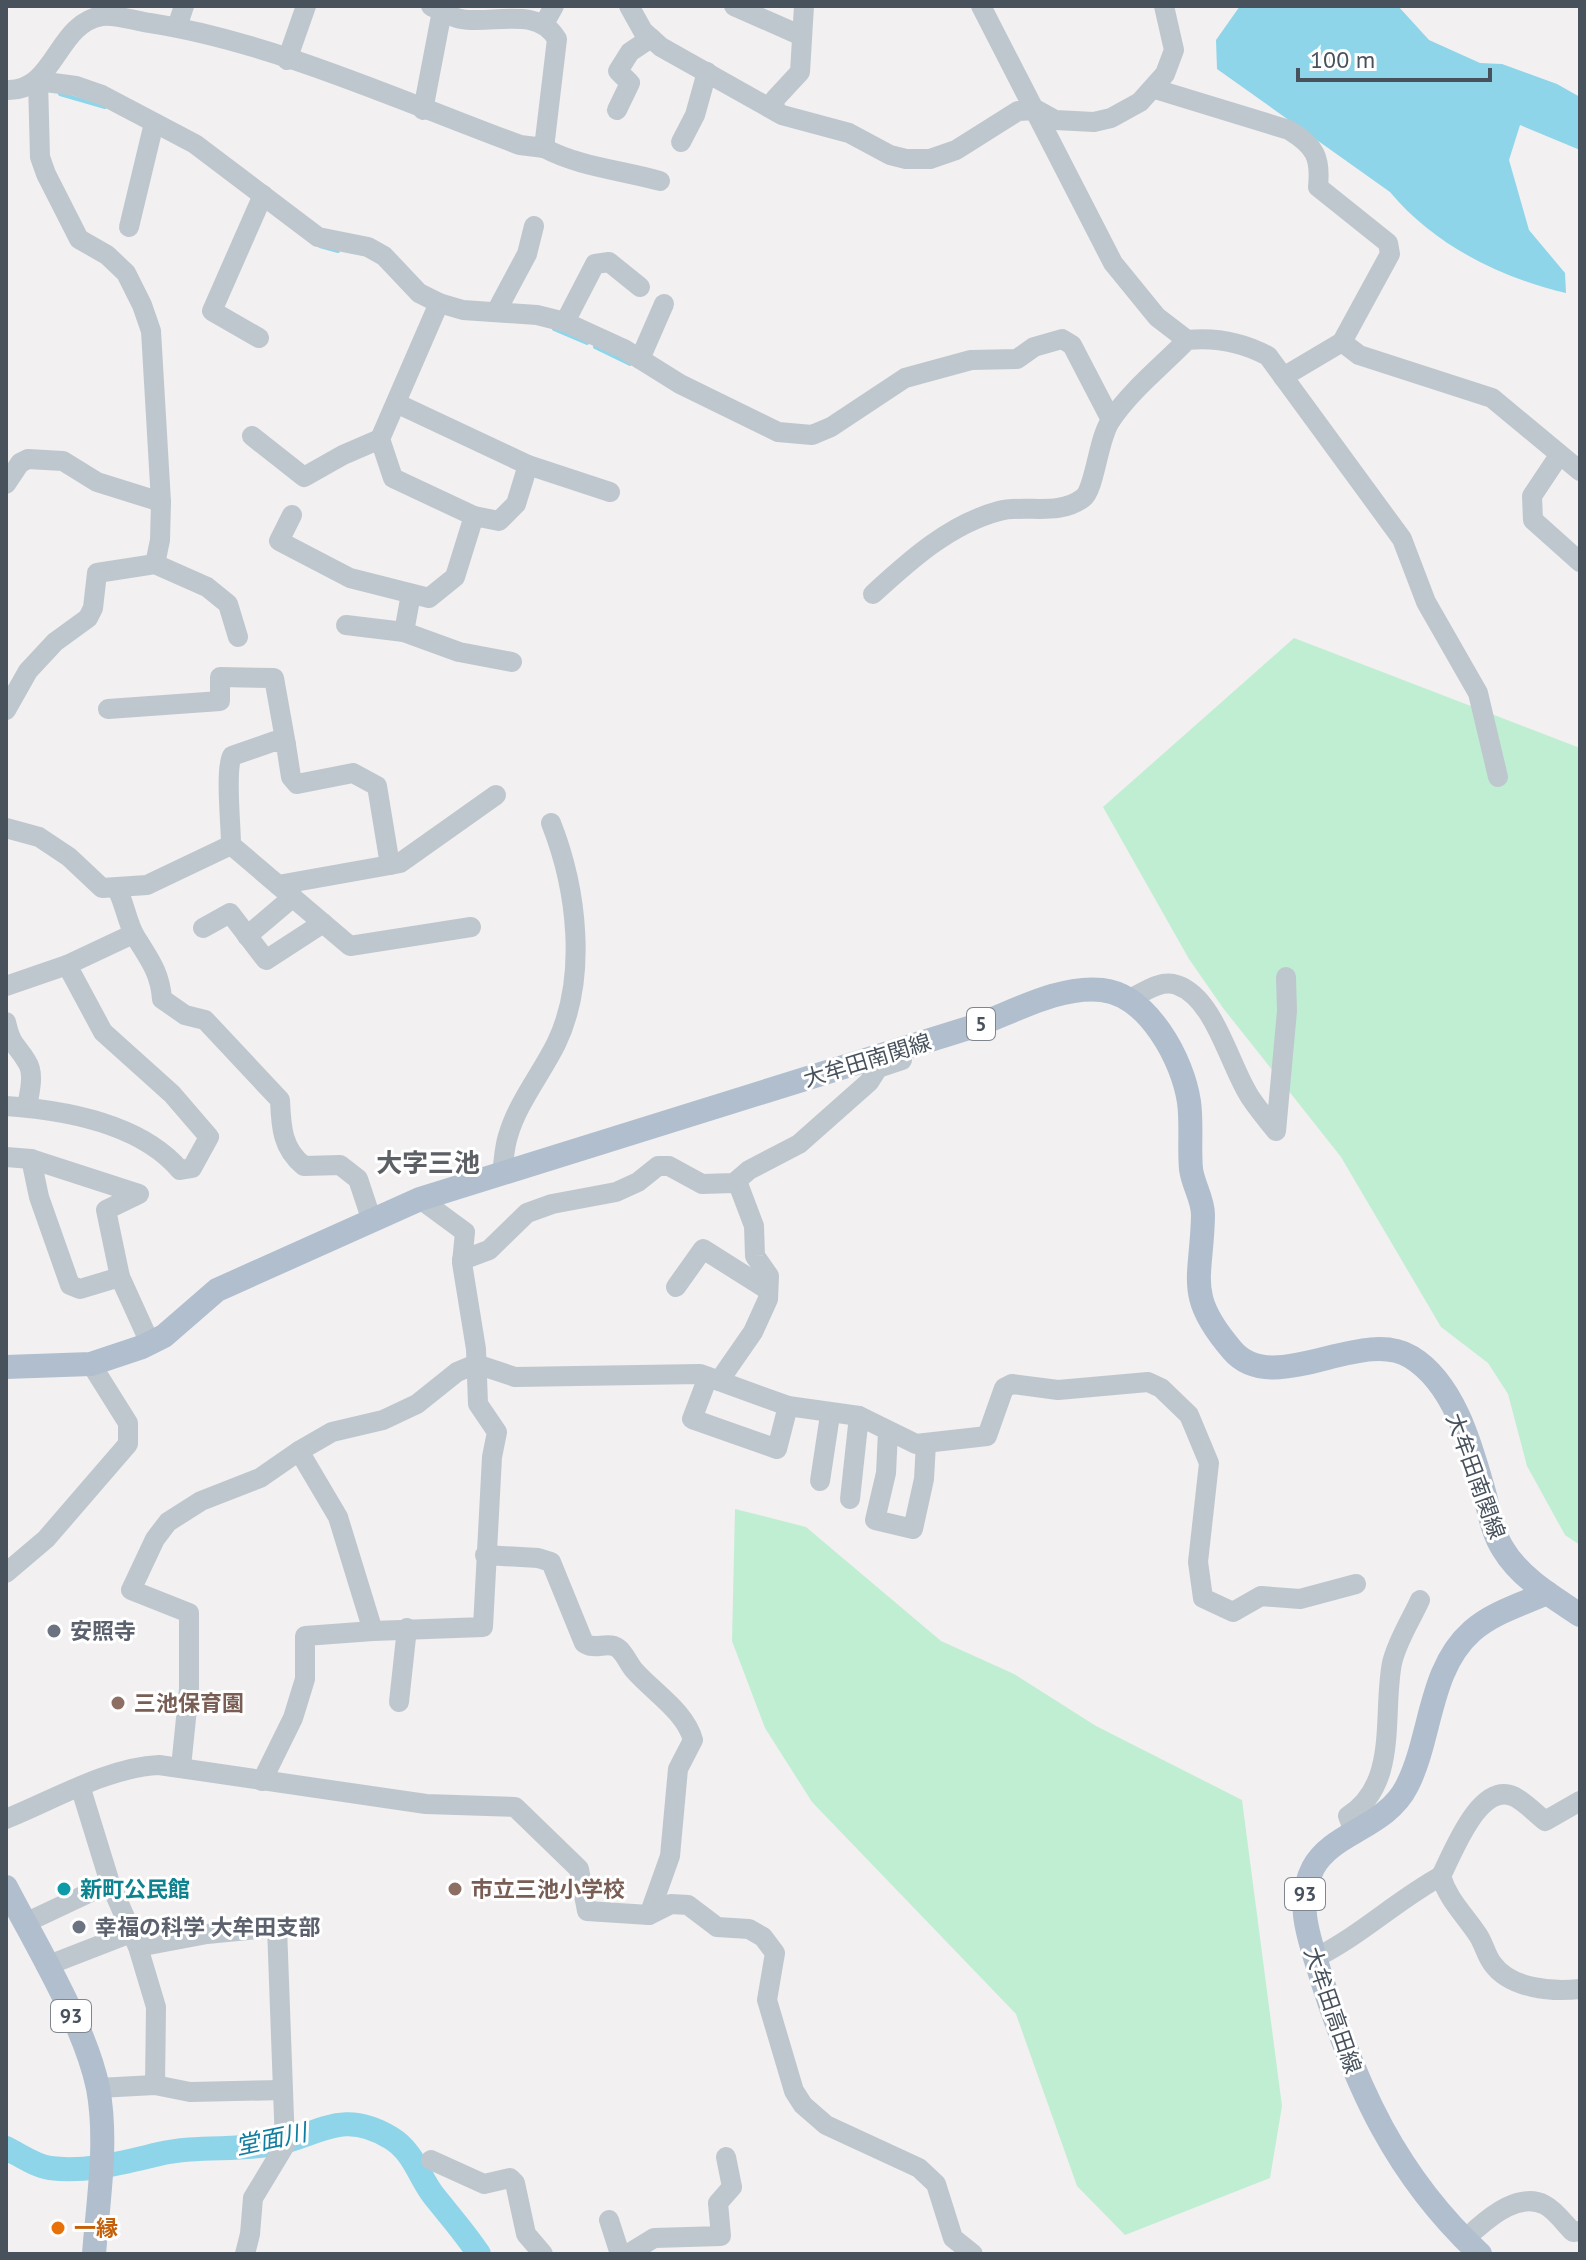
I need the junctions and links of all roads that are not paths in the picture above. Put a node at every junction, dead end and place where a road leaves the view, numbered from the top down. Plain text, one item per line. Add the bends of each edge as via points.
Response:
1 (184, 6) edge
2 (306, 6) edge
3 (629, 6) edge
4 (734, 6) edge
5 (804, 6) edge
6 (981, 6) edge
7 (1164, 6) edge
8 (436, 8) edge
9 (86, 14) edge
10 (549, 15) edge
11 (177, 27) junction
12 (802, 36) junction
13 (651, 38) junction
14 (287, 60) junction
15 (707, 72) junction
16 (38, 81) junction
17 (1155, 89) junction
18 (6, 90) edge
19 (774, 109) junction
20 (423, 110) junction
21 (617, 110) dead end
22 (1037, 110) junction
23 (154, 123) junction
24 (681, 142) dead end
25 (544, 148) junction
26 (660, 181) dead end
27 (263, 195) junction
28 (534, 226) dead end
29 (129, 227) dead end
30 (640, 287) dead end
31 (439, 303) junction
32 (664, 304) dead end
33 (496, 312) junction
34 (565, 322) junction
35 (259, 338) dead end
36 (1187, 340) junction
37 (1342, 342) junction
38 (640, 359) junction
39 (1283, 377) junction
40 (396, 403) junction
41 (1111, 420) junction
42 (252, 436) dead end
43 (380, 439) junction
44 (1558, 457) junction
45 (528, 465) junction
46 (1580, 471) edge
47 (6, 484) edge
48 (610, 492) dead end
49 (161, 502) junction
50 (292, 515) dead end
51 (474, 516) junction
52 (1580, 562) edge
53 (155, 564) junction
54 (411, 594) junction
55 (873, 594) dead end
56 (346, 625) dead end
57 (404, 632) junction
58 (238, 637) dead end
59 (512, 662) dead end
60 (108, 709) dead end
61 (6, 710) edge
62 (286, 745) junction
63 (1498, 777) dead end
64 (496, 795) dead end
65 (551, 823) dead end
66 (6, 828) edge
67 (231, 845) junction
68 (390, 865) junction
69 (117, 889) junction
70 (285, 891) junction
71 (323, 923) junction
72 (471, 927) dead end
73 (203, 928) dead end
74 (133, 934) junction
75 (247, 936) junction
76 (67, 965) junction
77 (1286, 977) dead end
78 (6, 986) edge
79 (1130, 999) junction
80 (6, 1022) edge
81 (916, 1045) junction
82 (16, 1107) edge
83 (6, 1157) edge
84 (31, 1159) junction
85 (502, 1173) junction
86 (737, 1181) junction
87 (420, 1199) junction
88 (372, 1221) junction
89 (462, 1260) junction
90 (120, 1277) junction
91 (676, 1287) dead end
92 (768, 1290) junction
93 (150, 1343) junction
94 (91, 1364) junction
95 (476, 1364) junction
96 (6, 1367) edge
97 (714, 1379) junction
98 (788, 1406) junction
99 (830, 1415) junction
100 (859, 1416) junction
101 (888, 1432) junction
102 (926, 1443) junction
103 (299, 1451) junction
104 (820, 1481) dead end
105 (850, 1499) dead end
106 (485, 1555) junction
107 (6, 1573) edge
108 (1356, 1584) dead end
109 (1547, 1593) junction
110 (1420, 1600) dead end
111 (1580, 1615) edge
112 (407, 1628) junction
113 (373, 1631) junction
114 (399, 1702) dead end
115 (181, 1767) junction
116 (262, 1781) junction
117 (81, 1789) junction
118 (1580, 1801) edge
119 (6, 1819) edge
120 (1355, 1834) junction
121 (1441, 1876) junction
122 (110, 1883) junction
123 (6, 1887) edge
124 (649, 1915) junction
125 (25, 1923) junction
126 (134, 1940) junction
127 (1315, 1958) junction
128 (46, 1966) junction
129 (1580, 1989) edge
130 (155, 2085) junction
131 (98, 2088) junction
132 (283, 2090) junction
133 (726, 2157) dead end
134 (431, 2160) dead end
135 (609, 2220) dead end
136 (1475, 2230) dead end
137 (1580, 2231) edge
138 (711, 2245) edge
139 (94, 2254) edge
140 (245, 2254) edge
141 (543, 2254) edge
142 (620, 2254) edge
143 (628, 2254) edge
144 (973, 2254) edge
145 (1480, 2254) edge

1 - 11 street
2 - 14 street
3 - 13 street
4 - 12 street
5 - 12 street
6 - 22 street
7 - 17 street via 1174,50
8 - 10 street via 461,19
8 - 20 street
9 - 11 street
9 - 16 street
10 - 25 street via 557,39
11 - 14 street
12 - 19 street via 800,72 775,99
13 - 15 street
13 - 21 street via 630,52 618,71 630,83
14 - 20 street
15 - 19 street
15 - 24 street
16 - 18 street via 23,91
16 - 23 street via 76,86
16 - 49 street via 40,157 61,209 79,239 126,273 151,331
17 - 22 street via 1111,118 1094,122 1055,120
17 - 37 street via 1306,140 1320,163 1318,187 1388,243 1390,254
19 - 22 street via 803,123 849,133 906,159 930,159 956,150 1018,111
20 - 25 street via 520,145
22 - 36 street via 1113,263 1157,317
23 - 27 street via 195,144
23 - 29 street
25 - 26 street via 572,162
27 - 31 street via 318,237 368,247 384,256 419,293
27 - 35 street via 212,311
28 - 33 street via 527,254
30 - 34 street via 609,262 595,264
31 - 33 street
31 - 40 street
32 - 38 street
33 - 34 street
34 - 38 street
36 - 39 street via 1247,345 1268,356
36 - 41 street
37 - 39 street
37 - 44 street via 1359,355 1492,398
38 - 41 street via 759,424 812,435 905,378 971,360 1017,359 1034,347 1062,339 1072,345
39 - 63 street via 1402,539 1426,602 1478,693
40 - 43 street
40 - 45 street
41 - 55 street via 1084,498 1065,506 1002,510 976,519 919,552
42 - 43 street via 304,477
43 - 51 street via 393,478
44 - 46 street
44 - 52 street via 1532,496 1533,520
45 - 48 street
45 - 51 street via 516,504 499,521
47 - 49 street via 28,459 63,461 97,482
49 - 53 street
50 - 54 street via 279,541 350,578
51 - 54 street via 455,577 429,598
53 - 58 street via 207,587 228,604
53 - 61 street via 97,573 88,618 28,671
54 - 57 street
56 - 57 street
57 - 59 street via 459,652
60 - 62 street via 220,701 220,677 274,678
62 - 67 street via 275,741 232,756 227,767
62 - 68 street via 297,784 353,773 377,786
64 - 68 street
65 - 85 street via 566,861 574,917 572,993 557,1041 508,1136
66 - 69 street via 39,837 102,888
67 - 69 street via 147,885
67 - 70 street
68 - 70 street
69 - 74 street
70 - 71 street
70 - 75 street
71 - 72 street via 350,946
71 - 75 street via 266,960
73 - 75 street via 230,913
74 - 76 street
74 - 88 street via 153,960 162,999 185,1015 205,1020 280,1100 281,1133 294,1158 304,1166 340,1165 358,1179
76 - 78 street
76 - 82 street via 103,1032 172,1094 209,1137 192,1168 180,1170 167,1154 124,1132 69,1113
77 - 79 street via 1276,1131 1249,1095 1204,1006 1191,993 1175,984 1158,985
79 - 81 main road, 大牟田南関線 / 5 via 1098,989 1064,994
79 - 109 main road, 大牟田南関線 via 1156,1027 1189,1100 1191,1170 1203,1214 1198,1290 1204,1310 1244,1361 1308,1365 1364,1349 1390,1349 1422,1365 1445,1393 1462,1428 1502,1548
80 - 82 street via 31,1077
81 - 85 main road, 大牟田南関線 / 5
81 - 86 street via 918,1055 878,1068 799,1144
83 - 84 street
84 - 90 street via 70,1285 80,1289
84 - 90 street via 139,1194 106,1210
85 - 87 main road, 大牟田南関線 / 5
86 - 89 street via 702,1184 669,1166 658,1166 616,1192 527,1213 489,1250
86 - 92 street via 754,1226 755,1256 769,1276
87 - 88 main road, 大牟田南関線 / 5
87 - 89 street via 465,1232
88 - 93 main road, 大牟田南関線 / 5 via 217,1290
89 - 95 street
90 - 93 street
91 - 92 street via 703,1249
92 - 97 street via 753,1332
93 - 94 main road, 大牟田南関線 / 5
94 - 96 main road, 大牟田南関線 / 5
94 - 107 street via 128,1423 128,1444 46,1539
95 - 97 street via 515,1377
95 - 103 street via 457,1372 417,1404 383,1420 332,1432
95 - 106 street via 478,1404 497,1432
97 - 98 street
97 - 98 street via 692,1419 777,1449
98 - 99 street
99 - 100 street
99 - 104 street
100 - 101 street
100 - 105 street
101 - 102 street
101 - 102 street via 886,1473 875,1520 913,1529
102 - 108 street via 987,1436 1004,1388 1012,1384 1058,1390 1148,1382 1189,1415 1209,1463 1198,1562 1203,1598 1233,1612 1261,1596 1300,1599
103 - 113 street via 338,1517
103 - 115 street via 260,1478 201,1501 168,1522 131,1590 189,1613
106 - 112 street via 483,1627
106 - 124 street via 551,1562 584,1643 620,1650 688,1725 693,1740 678,1769 670,1856
109 - 111 main road, 大牟田南関線
109 - 120 main road, 大牟田高田線 / 93 via 1472,1631 1456,1650 1443,1672 1405,1790 1390,1810
110 - 120 street via 1393,1661 1381,1771 1364,1806 1348,1816
112 - 113 street
112 - 114 street
113 - 116 street via 305,1636 305,1679 293,1718
115 - 116 street
115 - 117 street via 136,1766
116 - 124 street via 426,1804 515,1807 579,1869 587,1911
117 - 119 street
117 - 122 street
118 - 121 street via 1545,1821 1513,1796 1496,1796 1481,1804
120 - 127 main road, 大牟田高田線 / 93 via 1327,1851 1305,1890
121 - 127 street
121 - 129 street via 1446,1893 1493,1966 1515,1981 1553,1991
122 - 125 street
122 - 126 street
123 - 125 main road, 93
124 - 144 street via 671,1904 688,1905 717,1927 749,1929 763,1937 775,1953 767,2000 803,2105 826,2125 919,2168 936,2184 953,2238
125 - 128 main road, 93
126 - 128 street
126 - 130 street via 156,2007
126 - 132 street via 277,1927
127 - 145 main road, 大牟田高田線 / 93 via 1344,2051 1369,2109 1405,2168 1452,2228
128 - 131 main road, 93
130 - 131 street
130 - 132 street via 190,2092
131 - 139 main road, 93 via 101,2165
132 - 140 street via 285,2138 253,2198
133 - 138 street via 732,2187 718,2203 721,2236
134 - 141 street via 484,2184 510,2178 526,2234
135 - 142 street
136 - 137 street via 1510,2204 1527,2201 1545,2204 1573,2232
138 - 143 street via 654,2238

